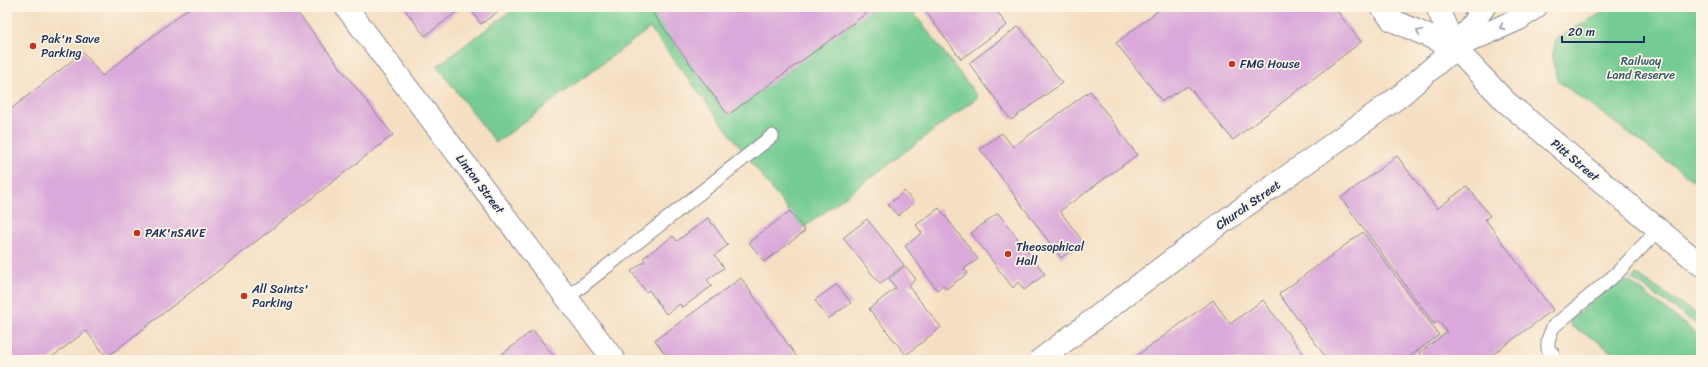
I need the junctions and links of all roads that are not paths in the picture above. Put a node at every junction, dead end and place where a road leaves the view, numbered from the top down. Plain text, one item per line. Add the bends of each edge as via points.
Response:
1 (346, 7) edge
2 (1382, 7) edge
3 (1437, 7) edge
4 (1484, 7) edge
5 (1536, 7) edge
6 (1455, 48) junction
7 (772, 136) dead end
8 (1658, 230) junction
9 (1676, 245) junction
10 (1701, 246) edge
11 (1701, 265) edge
12 (567, 298) junction
13 (1553, 354) dead end
14 (614, 360) edge
15 (1040, 360) edge

1 - 12 street, Linton Street
6 -> 2 street, Pitt Street via 1392,20
3 - 6 street, Pitt Street
4 - 6 street, Church Street
5 -> 6 street, Church Street via 1518,19
6 - 8 street, Pitt Street via 1504,101
6 - 15 street, Church Street via 1385,108 1209,232
7 - 12 lane
8 - 9 street, Pitt Street
8 - 13 lane via 1616,274 1553,327 1548,340 1548,349
9 - 10 street
9 - 11 street, Pitt Street
12 - 14 street, Linton Street

